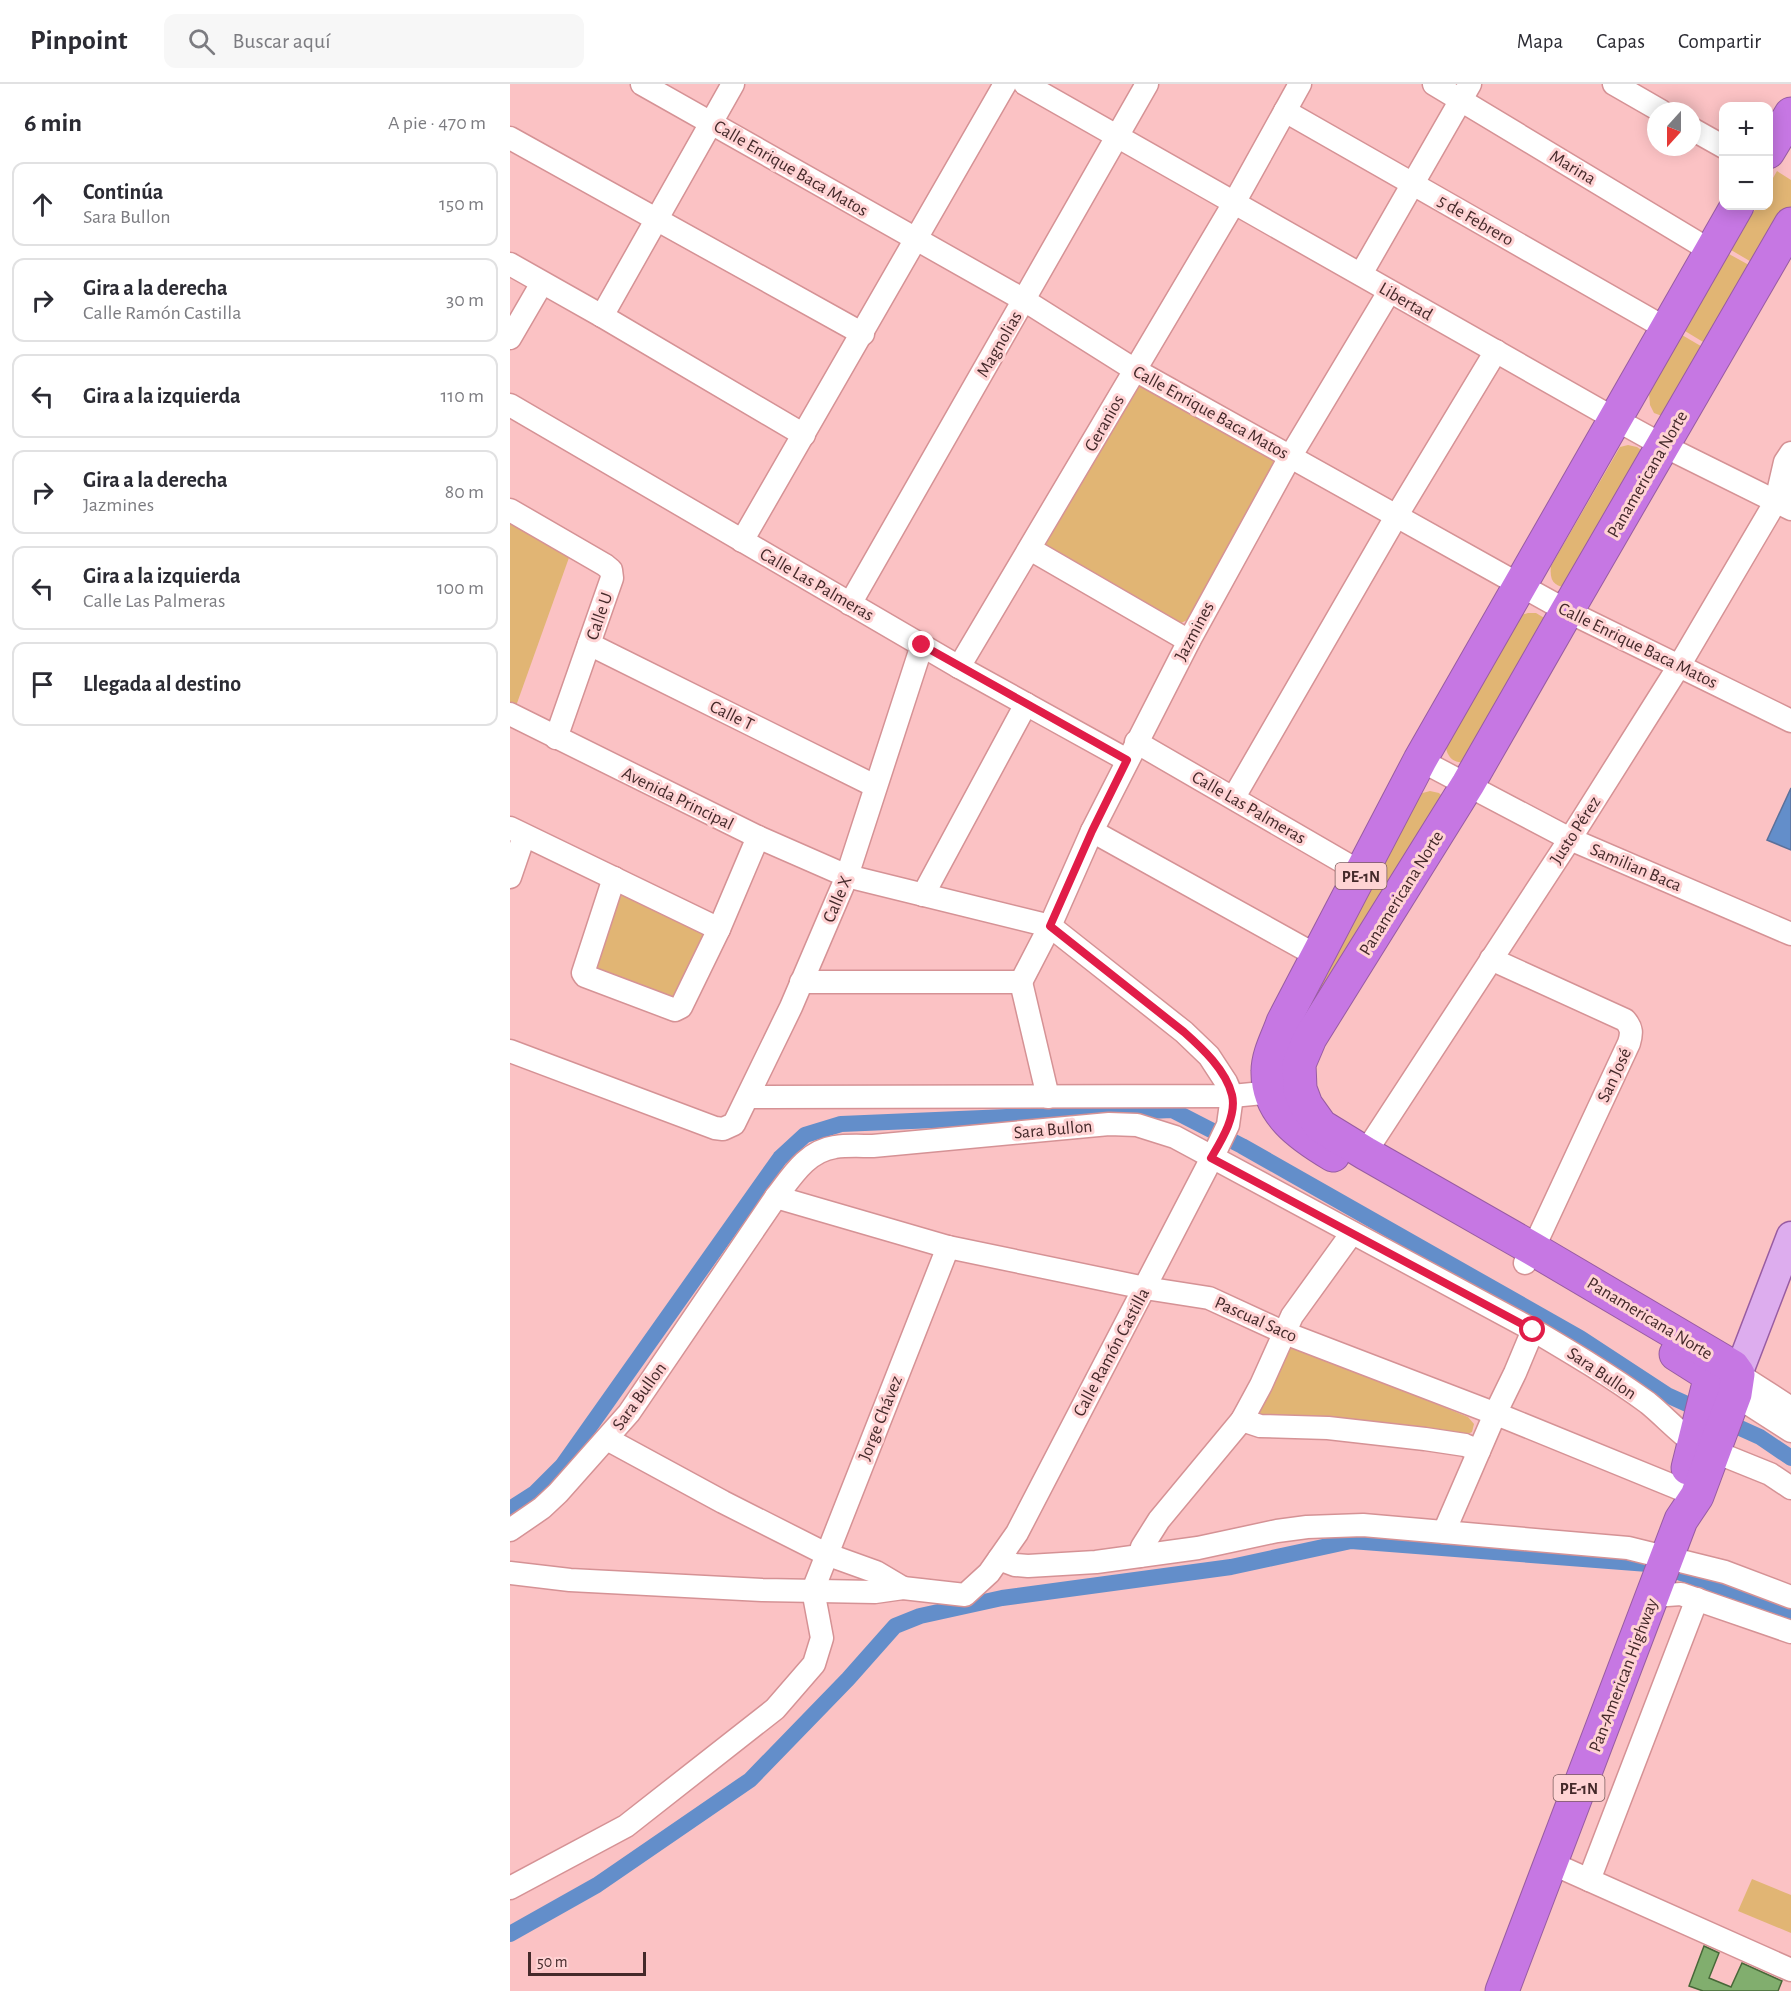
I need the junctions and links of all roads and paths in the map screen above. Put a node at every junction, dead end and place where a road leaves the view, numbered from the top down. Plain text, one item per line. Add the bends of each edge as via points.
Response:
1 (642, 84) edge
2 (733, 84) edge
3 (1005, 84) edge
4 (1025, 84) edge
5 (1147, 84) edge
6 (1300, 84) edge
7 (1434, 84) edge
8 (1614, 84) edge
9 (1465, 92) edge
10 (1647, 103) edge
11 (1285, 111) junction
12 (1791, 114) edge
13 (712, 122) junction
14 (1701, 134) edge
15 (1117, 136) junction
16 (510, 138) edge
17 (1719, 144) edge
18 (1773, 144) edge
19 (1412, 184) junction
20 (1234, 203) junction
21 (1735, 210) edge
22 (657, 220) junction
23 (1791, 224) edge
24 (917, 240) junction
25 (1711, 251) junction
26 (510, 264) edge
27 (1362, 274) junction
28 (542, 283) junction
29 (1389, 292) junction
30 (1024, 300) junction
31 (602, 316) junction
32 (1667, 329) junction
33 (863, 334) junction
34 (510, 338) edge
35 (1496, 351) junction
36 (1134, 370) junction
37 (510, 405) edge
38 (1615, 419) junction
39 (804, 435) junction
40 (1664, 446) junction
41 (1791, 453) edge
42 (1290, 457) junction
43 (1786, 499) edge
44 (510, 510) edge
45 (1397, 515) junction
46 (742, 541) junction
47 (1030, 549) junction
48 (1520, 585) junction
49 (850, 604) junction
50 (1566, 611) junction
51 (1189, 641) junction
52 (589, 644) junction
53 (922, 645) junction
54 (1679, 666) junction
55 (959, 667) junction
56 (1026, 704) junction
57 (510, 714) edge
58 (1791, 721) edge
59 (556, 738) junction
60 (1131, 751) junction
61 (1420, 760) junction
62 (1468, 784) junction
63 (875, 786) junction
64 (1234, 797) junction
65 (1092, 831) junction
66 (517, 832) edge
67 (758, 837) junction
68 (1570, 839) junction
69 (1362, 873) junction
70 (847, 876) junction
71 (510, 877) edge
72 (614, 878) junction
73 (923, 895) junction
74 (1050, 926) junction
75 (719, 929) junction
76 (1791, 934) edge
77 (1318, 957) junction
78 (1491, 959) junction
79 (801, 982) junction
80 (1021, 982) junction
81 (510, 1051) edge
82 (1285, 1090) junction
83 (1232, 1096) junction
84 (748, 1097) junction
85 (1048, 1097) junction
86 (1214, 1153) junction
87 (1365, 1153) junction
88 (776, 1197) junction
89 (1352, 1233) junction
90 (1791, 1236) edge
91 (948, 1247) junction
92 (1529, 1256) junction
93 (1145, 1288) junction
94 (1533, 1330) junction
95 (1285, 1333) junction
96 (1724, 1388) junction
97 (1791, 1408) edge
98 (1495, 1414) junction
99 (1242, 1420) junction
100 (1791, 1431) edge
101 (607, 1439) junction
102 (1706, 1439) junction
103 (1479, 1451) junction
104 (1791, 1488) edge
105 (1682, 1505) junction
106 (510, 1530) edge
107 (1444, 1532) junction
108 (826, 1554) junction
109 (1140, 1556) junction
110 (999, 1559) junction
111 (510, 1573) edge
112 (1660, 1575) junction
113 (903, 1588) junction
114 (813, 1590) junction
115 (1791, 1597) edge
116 (1697, 1599) junction
117 (1791, 1632) edge
118 (1551, 1863) junction
119 (1589, 1880) junction
120 (510, 1888) edge
121 (1791, 1970) edge
122 (1502, 1991) edge

1 - 13 street, Calle Enrique Baca Matos
2 - 13 street
3 - 24 street
4 - 15 street, Libertad
5 - 15 street, Magnolias
6 - 11 street, Geranios
7 - 9 street, Marina
8 - 10 street
9 - 19 street
9 - 25 street, Marina
11 - 19 street, 5 de Febrero
11 - 20 street, Geranios
12 - 18 highway
13 - 22 street
13 - 24 street, Calle Enrique Baca Matos
14 - 17 street
15 - 20 street, Libertad
15 - 30 street, Magnolias
16 - 22 street
19 - 27 street
19 - 32 street, 5 de Febrero
20 - 27 street, Libertad
20 - 36 street, Geranios
21 - 25 highway, Panamericana Norte / PE-1N
22 - 31 street
22 - 33 street
23 - 40 highway, Panamericana Norte / PE-1N
24 - 30 street, Calle Enrique Baca Matos
24 - 33 street
25 - 32 highway, Panamericana Norte / PE-1N
26 - 28 street
27 - 29 street, Libertad
28 - 31 street
28 - 34 street
29 - 35 street, Libertad
29 - 42 street, Jazmines
30 - 36 street, Calle Enrique Baca Matos
30 - 49 street, Magnolias
31 - 39 street
32 - 38 highway, Panamericana Norte / PE-1N
33 - 39 street
35 - 38 street, Libertad
35 - 45 street
36 - 42 street, Calle Enrique Baca Matos
36 - 47 street, Geranios
37 - 46 street, Calle Las Palmeras
38 - 40 street, Libertad
38 - 48 highway, Panamericana Norte / PE-1N
39 - 46 street
40 - 43 street, Libertad
40 - 50 highway, Panamericana Norte / PE-1N
41 - 43 street, Justo Pérez via 1785,462
42 - 45 street, Calle Enrique Baca Matos
42 - 51 street, Jazmines
43 - 54 street, Justo Pérez
44 - 52 street, Calle U via 611,570 612,578
45 - 48 street, Calle Enrique Baca Matos
45 - 64 street
46 - 49 street, Calle Las Palmeras
47 - 51 street
47 - 55 street, Geranios
48 - 50 street, Calle Enrique Baca Matos
48 - 61 highway, Panamericana Norte / PE-1N
49 - 53 street, Calle Las Palmeras
50 - 54 street, Calle Enrique Baca Matos
50 - 62 highway, Panamericana Norte / PE-1N
51 - 60 street, Jazmines
52 - 59 street, Calle U
52 - 63 street, Calle T
53 - 55 street, Calle Las Palmeras
53 - 63 street, Calle X
54 - 58 street, Calle Enrique Baca Matos
54 - 68 street, Justo Pérez
55 - 56 street, Calle Las Palmeras
56 - 60 street, Calle Las Palmeras
56 - 73 street
57 - 59 street, Avenida Principal
59 - 67 street, Avenida Principal
60 - 64 street, Calle Las Palmeras
60 - 65 street, Jazmines
61 - 62 street, Samilian Baca
61 - 69 highway, Panamericana Norte / PE-1N
62 - 68 street, Samilian Baca
62 - 82 highway, Panamericana Norte / PE-1N via 1310,1038
63 - 70 street, Calle X
64 - 69 street, Calle Las Palmeras
65 - 74 street, Jazmines
65 - 77 street
66 - 71 street
66 - 72 street
67 - 70 street, Avenida Principal
67 - 75 street
68 - 76 street, Samilian Baca
68 - 78 street, Justo Pérez
69 - 77 highway, Panamericana Norte / PE-1N
70 - 73 street, Avenida Principal
70 - 79 street, Calle X
72 - 75 street
72 - 75 street via 585,976 675,1010 681,1007
73 - 74 street, Avenida Principal
74 - 80 street, Jazmines
74 - 83 street via 1197,1043 1218,1069
77 - 82 highway, Panamericana Norte / PE-1N via 1273,1049 1268,1070
78 - 87 street, Justo Pérez
78 - 92 street, San José via 1625,1020 1630,1026 1629,1043
79 - 80 street
79 - 84 street, Calle X
80 - 85 street
81 - 84 street, Calle X via 715,1128 734,1124
82 - 83 street
82 - 87 highway, Panamericana Norte / PE-1N via 1306,1105 1321,1126
82 - 92 highway, Panamericana Norte / PE-1N via 1279,1113 1311,1142
83 - 85 street
83 - 86 street, Calle Ramón Castilla via 1228,1125
84 - 85 street
86 - 88 street, Sara Bullon via 1137,1125 1109,1124 834,1147 812,1155
86 - 89 street, Sara Bullon
86 - 93 street, Calle Ramón Castilla
87 - 92 highway, Panamericana Norte / PE-1N
88 - 91 street, Pascual Saco
88 - 101 street, Sara Bullon via 629,1413
89 - 94 street, Sara Bullon
89 - 95 street via 1292,1316
90 - 96 main road
91 - 93 street, Pascual Saco
91 - 108 street, Jorge Chávez
92 - 96 highway, Panamericana Norte / PE-1N via 1733,1367
93 - 95 street, Pascual Saco via 1209,1298
93 - 110 street, Calle Ramón Castilla via 1017,1533
94 - 98 street
94 - 102 street, Sara Bullon via 1650,1405 1679,1433
95 - 98 street, Pascual Saco
95 - 99 street
96 - 97 street
96 - 100 street
96 - 102 highway, Pan-American Highway / PE-1N
98 - 103 street
98 - 105 street, Pascual Saco
99 - 103 street via 1260,1426 1328,1428 1425,1439
99 - 109 street via 1159,1520
101 - 106 street, Sara Bullon via 558,1493
101 - 108 street
102 - 104 street, Sara Bullon
102 - 105 highway, Pan-American Highway / PE-1N via 1696,1496
103 - 107 street
105 - 112 highway, Pan-American Highway / PE-1N
107 - 109 street via 1363,1525 1307,1527
107 - 112 street via 1628,1548
108 - 113 street via 876,1572
108 - 114 street, Jorge Chávez
109 - 110 street via 1028,1566
110 - 113 street, Calle Ramón Castilla via 965,1595
111 - 114 street via 570,1580
112 - 115 street via 1725,1572
112 - 116 street via 1681,1594
112 - 118 highway, Pan-American Highway / PE-1N
113 - 114 street via 875,1593
114 - 120 street via 822,1638 814,1664 775,1709 626,1826
116 - 117 street
116 - 119 street
118 - 119 street
118 - 122 highway, Pan-American Highway / PE-1N
119 - 121 street

